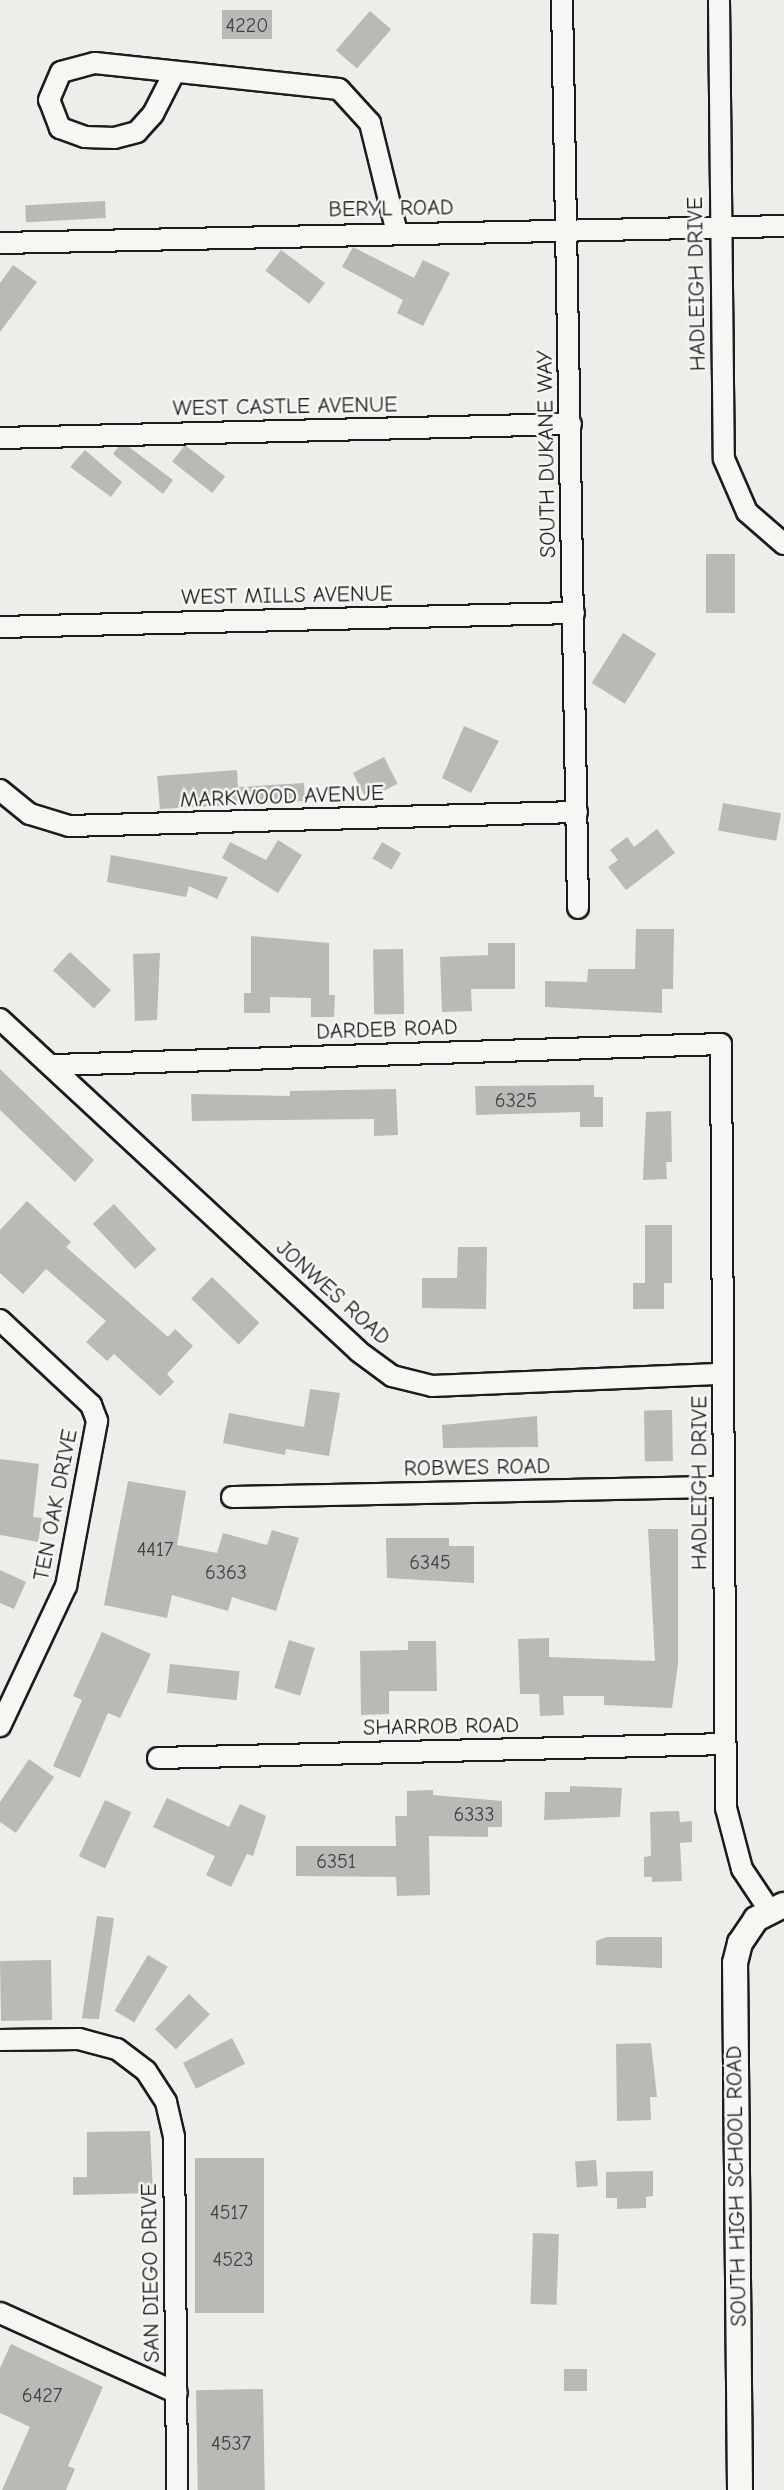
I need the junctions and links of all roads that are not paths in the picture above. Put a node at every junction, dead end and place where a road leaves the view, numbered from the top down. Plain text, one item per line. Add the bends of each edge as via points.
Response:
1 (562, 0) edge
2 (719, 0) edge
3 (174, 73) junction
4 (784, 226) edge
5 (719, 228) junction
6 (567, 229) junction
7 (397, 233) junction
8 (0, 243) edge
9 (571, 424) junction
10 (0, 438) edge
11 (784, 544) edge
12 (574, 613) junction
13 (0, 627) edge
14 (0, 790) edge
15 (577, 812) junction
16 (578, 908) dead end
17 (0, 1019) edge
18 (721, 1044) joint
19 (54, 1065) junction
20 (0, 1320) edge
21 (723, 1374) junction
22 (723, 1486) junction
23 (232, 1497) dead end
24 (0, 1726) edge
25 (725, 1744) junction
26 (158, 1758) dead end
27 (777, 1908) edge
28 (0, 2040) edge
29 (0, 2313) edge
30 (177, 2393) junction
31 (177, 2490) edge
32 (740, 2490) edge

1 - 6 street, SOUTH DUKANE WAY
2 - 5 street, HADLEIGH DRIVE
3 - 3 street via 95,63 61,72 49,100 60,128 86,137 116,138 136,132 153,114
3 - 7 street via 324,84 352,98 370,123
4 - 5 street, BERYL ROAD
5 - 6 street, BERYL ROAD
5 - 11 street, HADLEIGH DRIVE via 724,459 747,512
6 - 7 street, BERYL ROAD
6 - 9 street, SOUTH DUKANE WAY
7 - 8 street, BERYL ROAD
9 - 10 street, WEST CASTLE AVENUE
9 - 12 street, SOUTH DUKANE WAY
12 - 13 street, WEST MILLS AVENUE
12 - 15 street, SOUTH DUKANE WAY
14 - 15 street, MARKWOOD AVENUE via 30,814 69,826
15 - 16 street, SOUTH DUKANE WAY
17 - 19 street, JONWES ROAD
18 - 19 street, DARDEB ROAD
18 - 21 street, HADLEIGH DRIVE
19 - 21 street, JONWES ROAD via 349,1344 392,1376 432,1386
20 - 24 street, TEN OAK DRIVE via 91,1405 97,1421 66,1586
21 - 22 street, HADLEIGH DRIVE
22 - 23 street, ROBWES ROAD
22 - 25 street, HADLEIGH DRIVE
25 - 26 street, SHARROB ROAD
25 - 27 street, HADLEIGH DRIVE via 729,1828 748,1882
27 - 32 street, SOUTH HIGH SCHOOL ROAD via 744,1935 735,1963
28 - 30 street, SAN DIEGO DRIVE via 79,2038 117,2049 140,2064 162,2093 173,2129
29 - 30 street
30 - 31 street, SAN DIEGO DRIVE

